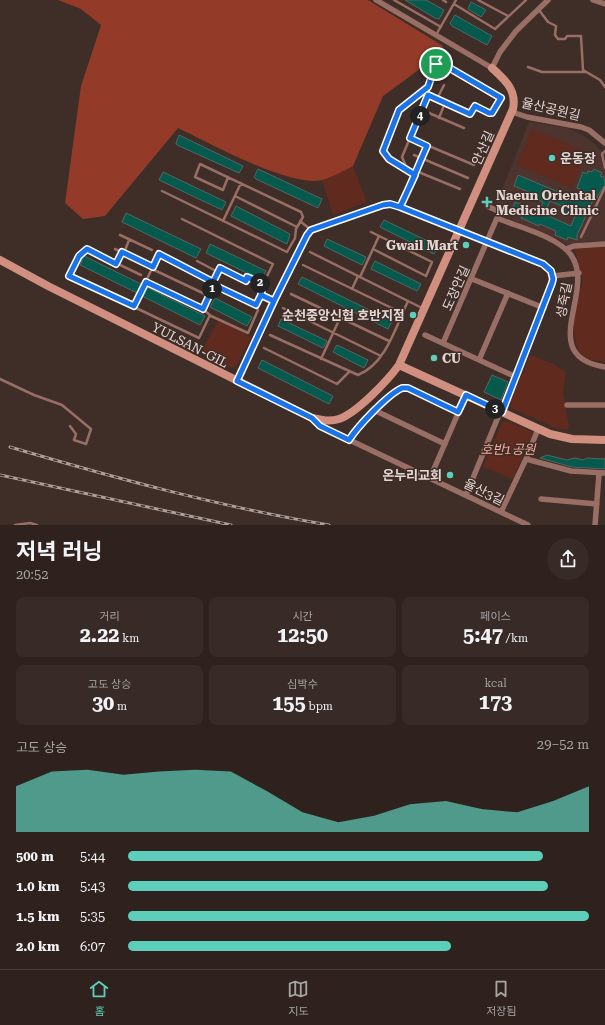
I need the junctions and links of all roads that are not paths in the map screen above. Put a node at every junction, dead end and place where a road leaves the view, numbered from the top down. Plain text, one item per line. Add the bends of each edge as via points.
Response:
1 (376, 0) edge
2 (394, 0) edge
3 (456, 0) edge
4 (478, 0) edge
5 (526, 0) edge
6 (548, 0) edge
7 (593, 0) edge
8 (454, 4) junction
9 (605, 4) edge
10 (538, 10) junction
11 (508, 16) junction
12 (441, 27) junction
13 (436, 35) junction
14 (528, 67) dead end
15 (492, 68) junction
16 (587, 72) junction
17 (444, 86) dead end
18 (605, 87) edge
19 (437, 99) junction
20 (445, 102) junction
21 (422, 110) junction
22 (512, 112) junction
23 (439, 118) junction
24 (464, 128) dead end
25 (410, 138) junction
26 (605, 142) edge
27 (427, 146) junction
28 (605, 151) edge
29 (414, 155) dead end
30 (422, 158) junction
31 (474, 165) dead end
32 (605, 168) edge
33 (416, 171) junction
34 (408, 172) junction
35 (415, 175) junction
36 (228, 177) junction
37 (468, 178) dead end
38 (241, 184) junction
39 (605, 187) edge
40 (460, 190) dead end
41 (162, 191) dead end
42 (235, 196) junction
43 (487, 206) dead end
44 (400, 207) junction
45 (497, 218) junction
46 (182, 219) dead end
47 (223, 221) junction
48 (300, 221) junction
49 (297, 227) junction
50 (311, 230) junction
51 (459, 230) junction
52 (371, 232) dead end
53 (120, 236) dead end
54 (379, 236) junction
55 (581, 237) dead end
56 (129, 240) junction
57 (488, 241) junction
58 (605, 244) edge
59 (115, 249) dead end
60 (373, 249) junction
61 (566, 249) junction
62 (152, 250) dead end
63 (123, 252) junction
64 (310, 252) dead end
65 (0, 260) edge
66 (197, 261) dead end
67 (116, 264) junction
68 (303, 265) dead end
69 (152, 268) junction
70 (218, 272) junction
71 (578, 273) junction
72 (141, 275) dead end
73 (553, 276) junction
74 (359, 277) junction
75 (472, 279) junction
76 (146, 282) junction
77 (214, 284) junction
78 (263, 284) junction
79 (352, 289) junction
80 (291, 294) dead end
81 (508, 294) junction
82 (261, 295) junction
83 (209, 296) junction
84 (274, 301) junction
85 (408, 301) junction
86 (256, 305) junction
87 (134, 306) junction
88 (283, 308) dead end
89 (544, 308) junction
90 (203, 309) junction
91 (424, 309) junction
92 (402, 313) junction
93 (210, 315) junction
94 (340, 318) junction
95 (333, 333) junction
96 (270, 335) dead end
97 (425, 336) dead end
98 (389, 341) junction
99 (443, 344) junction
100 (264, 348) dead end
101 (382, 356) junction
102 (321, 359) junction
103 (479, 360) junction
104 (399, 365) junction
105 (605, 367) edge
106 (349, 372) junction
107 (516, 377) junction
108 (0, 379) edge
109 (237, 381) junction
110 (466, 395) junction
111 (567, 405) dead end
112 (605, 405) edge
113 (376, 410) junction
114 (458, 412) junction
115 (502, 412) junction
116 (312, 418) junction
117 (70, 426) dead end
118 (538, 429) junction
119 (349, 440) junction
120 (605, 440) edge
121 (445, 444) junction
122 (526, 459) junction
123 (602, 474) edge
124 (430, 478) junction
125 (466, 496) junction
126 (541, 499) dead end
127 (597, 504) junction
128 (501, 512) junction
129 (24, 524) edge
130 (15, 525) edge
131 (37, 525) edge
132 (528, 525) edge
133 (595, 525) edge

1 - 13 street, 안산길
2 - 12 lane
3 - 8 lane
4 - 11 lane
5 - 11 lane
6 - 10 street
7 - 9 street
8 - 11 lane via 495,29
8 - 12 lane
10 - 15 street via 516,31
10 - 16 lane via 548,22 556,26 555,35 558,39 572,35 581,36 583,70
12 - 13 lane
13 - 15 street, 안산길
14 - 16 lane via 542,72
15 - 22 street, 안산길 via 510,85 514,104
16 - 18 lane via 600,80
17 - 19 lane
19 - 20 lane
19 - 21 lane via 428,95
20 - 23 lane
20 - 34 lane via 470,114 475,106 490,113 501,98 441,63 436,64 428,87 399,110 383,151 389,159
21 - 23 lane
21 - 25 lane
22 - 26 street, 율산공원길 via 581,127
22 - 51 street, 안산길
23 - 24 lane
25 - 27 lane
25 - 34 lane via 402,156
27 - 30 lane
27 - 31 lane
28 - 32 lane via 602,154
29 - 30 lane
30 - 33 lane
30 - 37 lane
33 - 35 lane
33 - 40 lane
34 - 35 lane
35 - 44 lane
36 - 36 lane via 200,164 195,177 223,190
36 - 38 lane
38 - 42 lane
38 - 48 lane via 301,212 303,217
39 - 55 lane
41 - 47 lane
42 - 47 lane
42 - 49 lane
43 - 45 street via 500,212
44 - 50 street via 383,205
44 - 51 street
45 - 57 street
45 - 61 street, 성죽길 via 555,241
46 - 78 lane via 273,264
47 - 49 lane via 287,252 295,238
48 - 49 lane
48 - 50 lane
50 - 84 street
51 - 57 street
51 - 91 street, 안산길
52 - 54 lane
53 - 56 lane
54 - 60 lane
54 - 60 lane via 432,262 426,276
56 - 62 lane
56 - 63 lane
57 - 73 street via 543,264
57 - 75 street, 도장안길
58 - 61 street
59 - 63 lane
60 - 74 lane
61 - 71 street, 성죽길 via 576,263
63 - 67 lane
63 - 69 lane
64 - 74 lane
65 - 109 street, YULSAN-GIL
66 - 70 lane
67 - 72 lane
67 - 87 lane via 86,249 79,256 69,276
68 - 79 lane
69 - 76 lane
69 - 77 lane via 159,254
69 - 83 lane
70 - 77 lane
70 - 78 lane via 220,268 246,281 247,277
71 - 73 street
71 - 105 street, 성죽길 via 578,287 570,326 571,342 581,358
73 - 89 street
74 - 79 lane
74 - 85 lane
75 - 81 street
75 - 99 street, 도장안길
76 - 87 lane
76 - 90 lane
77 - 83 lane
77 - 86 lane
78 - 82 lane
79 - 92 lane
80 - 94 lane
81 - 89 street
81 - 103 street
82 - 84 lane
82 - 86 lane
83 - 90 lane
84 - 109 street
85 - 91 lane
85 - 92 lane
86 - 93 lane via 258,310 248,333
87 - 93 lane via 200,338
88 - 95 lane
89 - 107 street
90 - 93 lane
91 - 104 street, 안산길
92 - 98 lane
94 - 95 lane
94 - 98 lane
95 - 101 lane
95 - 102 lane
96 - 102 lane
97 - 99 street
98 - 101 lane
99 - 103 street
100 - 106 lane via 337,384
101 - 106 lane via 358,376
102 - 106 lane
103 - 107 street
104 - 110 street
104 - 116 street, YULSAN-GIL via 386,381 346,416 332,420
107 - 115 street
108 - 117 lane via 62,405 91,429 86,444 74,440 76,434
109 - 116 street, YULSAN-GIL
110 - 114 street
110 - 115 street
111 - 112 street
113 - 114 street via 397,391 408,388
113 - 119 street via 354,431
113 - 121 street
114 - 121 street
115 - 118 street
115 - 125 street
116 - 119 street, 율산3길 via 320,426
118 - 120 street via 568,438
118 - 122 street
119 - 124 street, 율산3길
121 - 124 street
122 - 123 street via 565,470
122 - 128 street
123 - 127 street
124 - 125 street, 율산3길
125 - 128 street, 율산3길
126 - 127 street
127 - 133 street
128 - 132 street, 율산3길
129 - 130 lane
129 - 131 lane

